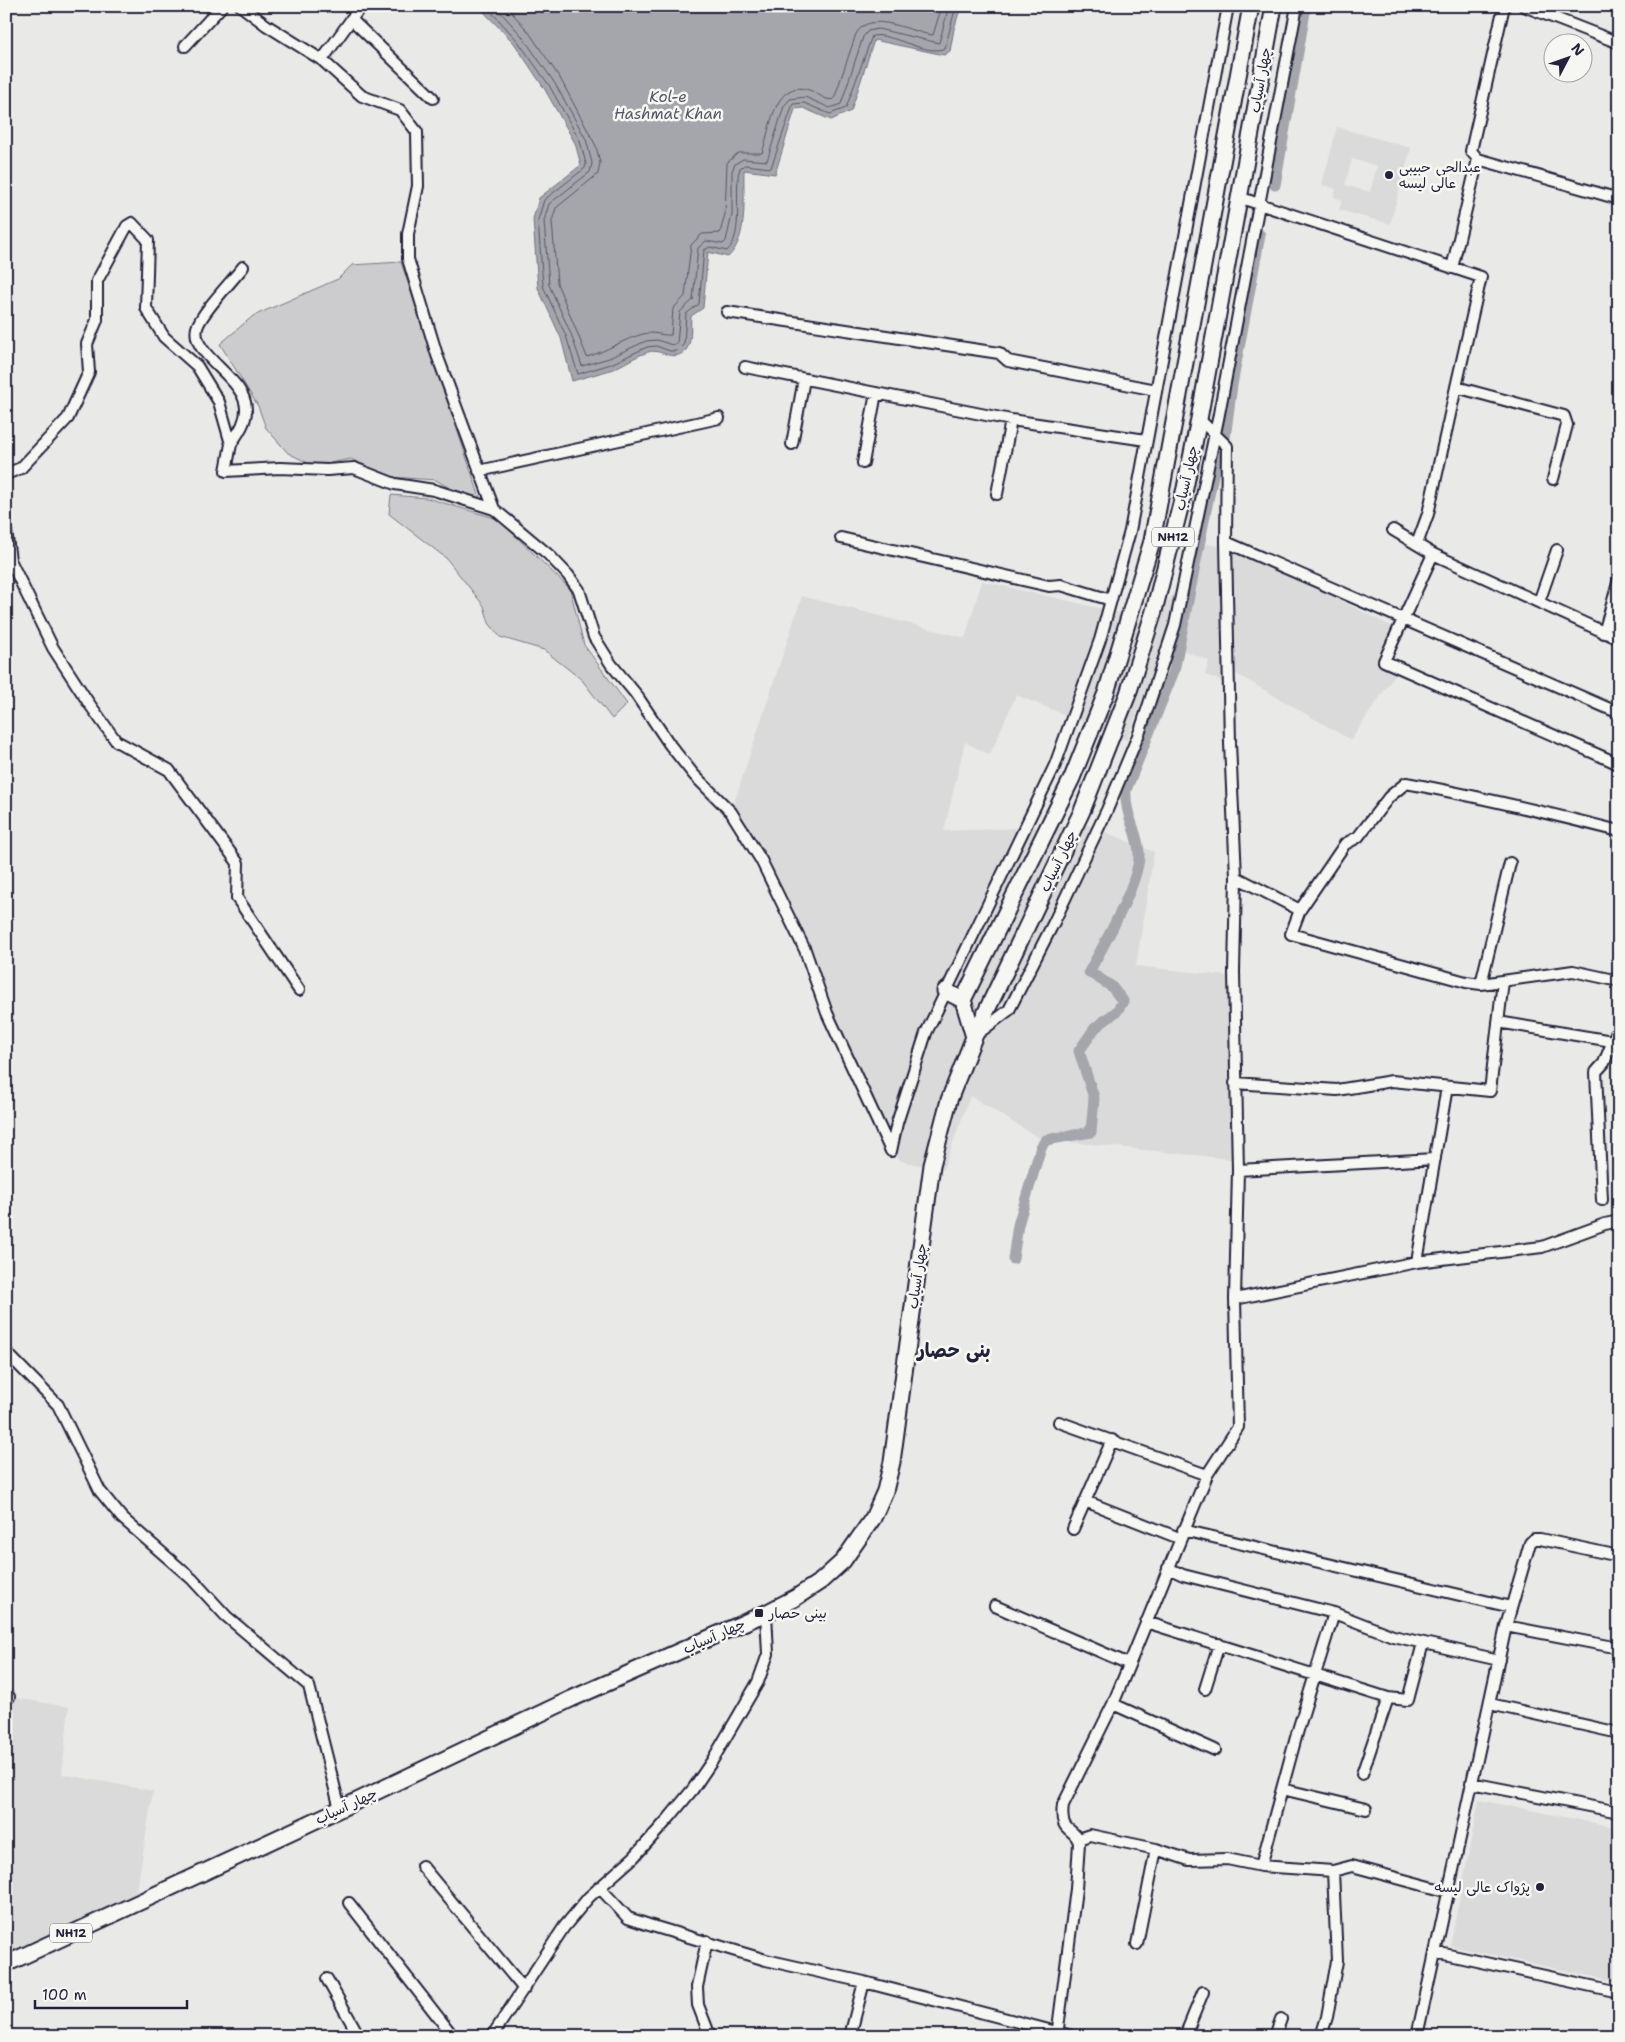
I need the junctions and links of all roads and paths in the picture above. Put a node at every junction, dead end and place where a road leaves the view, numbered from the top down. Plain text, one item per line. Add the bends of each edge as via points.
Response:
1 (222, 6) edge
2 (240, 6) edge
3 (361, 6) edge
4 (1228, 6) edge
5 (1251, 6) edge
6 (1274, 6) edge
7 (1297, 6) edge
8 (1504, 6) edge
9 (1524, 6) edge
10 (351, 19) junction
11 (1619, 43) edge
12 (185, 46) dead end
13 (322, 60) junction
14 (433, 98) dead end
15 (1478, 159) junction
16 (1238, 197) junction
17 (1619, 199) edge
18 (1260, 202) junction
19 (243, 267) dead end
20 (1452, 268) junction
21 (727, 312) dead end
22 (745, 366) dead end
23 (804, 379) junction
24 (1456, 387) junction
25 (1156, 390) junction
26 (876, 393) junction
27 (719, 418) dead end
28 (1199, 418) junction
29 (1011, 420) junction
30 (1215, 434) junction
31 (1146, 440) junction
32 (231, 444) junction
33 (792, 444) dead end
34 (863, 463) dead end
35 (8, 469) edge
36 (479, 471) junction
37 (1553, 479) dead end
38 (996, 494) dead end
39 (494, 509) junction
40 (6, 530) edge
41 (1393, 530) dead end
42 (841, 538) dead end
43 (1226, 542) junction
44 (1417, 544) junction
45 (1557, 550) dead end
46 (1433, 554) junction
47 (1619, 579) edge
48 (1111, 600) junction
49 (1540, 602) junction
50 (1403, 621) junction
51 (1604, 633) junction
52 (1619, 639) edge
53 (1619, 712) edge
54 (1619, 764) edge
55 (1619, 831) edge
56 (1510, 863) dead end
57 (1236, 877) junction
58 (1300, 910) junction
59 (1503, 981) junction
60 (1619, 981) edge
61 (1481, 984) junction
62 (299, 990) dead end
63 (945, 991) junction
64 (963, 1000) junction
65 (1498, 1022) junction
66 (1619, 1026) edge
67 (974, 1037) junction
68 (1612, 1041) junction
69 (1236, 1083) junction
70 (1447, 1087) junction
71 (1435, 1159) junction
72 (1238, 1170) junction
73 (1602, 1200) dead end
74 (1619, 1221) edge
75 (1417, 1262) junction
76 (1235, 1298) junction
77 (6, 1352) edge
78 (1059, 1422) dead end
79 (1112, 1440) junction
80 (1207, 1475) junction
81 (1086, 1501) junction
82 (1073, 1529) dead end
83 (1181, 1534) junction
84 (1619, 1556) edge
85 (1168, 1568) junction
86 (995, 1606) dead end
87 (1511, 1607) junction
88 (766, 1613) junction
89 (1334, 1613) junction
90 (1146, 1622) junction
91 (1506, 1626) junction
92 (1422, 1643) junction
93 (1219, 1644) junction
94 (1619, 1648) edge
95 (1499, 1660) junction
96 (1129, 1664) junction
97 (1316, 1674) junction
98 (1204, 1690) dead end
99 (1388, 1698) junction
100 (1112, 1704) junction
101 (1490, 1704) junction
102 (1619, 1732) edge
103 (1215, 1750) dead end
104 (1362, 1774) dead end
105 (1471, 1783) junction
106 (1282, 1789) junction
107 (340, 1809) junction
108 (1366, 1809) dead end
109 (1619, 1812) edge
110 (1078, 1839) junction
111 (1156, 1850) junction
112 (422, 1866) dead end
113 (1261, 1866) junction
114 (1333, 1872) junction
115 (599, 1888) junction
116 (1449, 1892) junction
117 (349, 1903) dead end
118 (707, 1941) junction
119 (1137, 1944) dead end
120 (1435, 1952) junction
121 (6, 1964) edge
122 (327, 1979) dead end
123 (864, 1982) junction
124 (524, 1989) junction
125 (1203, 1992) dead end
126 (1619, 1992) edge
127 (1281, 2020) dead end
128 (1056, 2034) edge
129 (359, 2036) edge
130 (453, 2036) edge
131 (492, 2036) edge
132 (710, 2036) edge
133 (850, 2036) edge
134 (1072, 2036) edge
135 (1185, 2036) edge
136 (1275, 2036) edge
137 (1321, 2036) edge
138 (1417, 2036) edge

1 - 12 street
2 - 13 street
3 - 10 street
4 - 25 street
5 - 64 highway, چهار آسیاب / NH12 via 1149,549 1106,693 1075,769
6 - 16 highway, چهار آسیاب / NH12
7 - 18 street
8 - 15 street via 1471,152
9 - 11 street
10 - 13 street
10 - 14 street
13 - 36 street via 362,96 400,110 417,132 418,186 408,234 408,259 425,320
15 - 17 street
15 - 20 street
16 - 18 street
16 - 28 highway, چهار آسیاب / NH12
18 - 20 street
18 - 30 street
19 - 32 street via 203,315 197,328 198,343 243,396 246,409 243,426
20 - 24 street via 1481,277
21 - 25 street via 999,353 1008,361
22 - 23 street
23 - 26 street
23 - 33 street
24 - 37 street via 1564,416 1567,425
24 - 44 street via 1428,514
25 - 31 street
26 - 29 street
26 - 34 street
27 - 36 street
28 - 30 street
28 - 67 highway, چهار آسیاب / NH12 via 1154,611 1128,694 1082,811
29 - 31 street
29 - 38 street
30 - 43 street via 1227,446
30 - 67 street via 1175,625 1140,731 1107,810 1009,1010
31 - 48 street via 1130,531
32 - 35 street via 219,402 202,374 164,337 146,308 148,240 132,224 127,226 97,282 98,320 87,344 89,372 68,418 21,468
32 - 39 street via 226,471 354,468 395,484 434,490
36 - 39 street
39 - 63 street via 568,575 579,590 594,636 611,664 694,774 731,812 762,860 805,950 827,1013 891,1151 923,1042
40 - 62 street via 10,560 53,648 116,741 169,770 238,863 237,898
41 - 44 street
42 - 48 street via 1049,586 1061,585
43 - 50 street
43 - 57 street
44 - 46 street
45 - 49 street
46 - 49 street
46 - 50 street
47 - 51 street
48 - 63 street via 1055,765
49 - 51 street
50 - 53 street
50 - 54 street via 1384,661
51 - 52 street
55 - 58 street via 1470,794 1406,783 1389,797 1358,838 1345,844
56 - 61 street
57 - 58 street
57 - 69 street
58 - 61 street via 1291,934
59 - 60 street via 1573,971
59 - 61 street
59 - 65 street
63 - 64 highway
64 - 67 highway
65 - 68 street
65 - 70 street via 1490,1091
66 - 68 street
67 - 88 highway, چهار آسیاب / NH12 via 949,1100 932,1165 898,1426 885,1491 873,1518 844,1561 821,1581
68 - 73 street via 1604,1063 1596,1072
69 - 70 street via 1337,1090 1392,1081
69 - 72 street
70 - 71 street
71 - 72 street
71 - 75 street
72 - 76 street
74 - 75 street via 1542,1247
75 - 76 street
76 - 80 street via 1238,1427
77 - 107 street via 58,1405 100,1491 122,1518 192,1579 226,1616 309,1686
78 - 79 street
79 - 80 street
79 - 81 street
80 - 83 street
81 - 82 street
81 - 83 street
83 - 85 street
83 - 87 street
84 - 87 street via 1534,1539 1530,1543
85 - 89 street via 1184,1575
85 - 90 street
86 - 96 street
87 - 91 street
88 - 107 highway, چهار آسیاب / NH12 via 570,1699
88 - 115 street via 768,1654 758,1682 739,1717 693,1789 634,1856
89 - 92 street via 1393,1636
89 - 97 street
90 - 93 street
90 - 96 street
91 - 94 street
91 - 95 street
92 - 95 street
92 - 99 street via 1408,1700
93 - 97 street
93 - 98 street
95 - 101 street
96 - 100 street
97 - 99 street
97 - 106 street
99 - 104 street
100 - 103 street
100 - 110 street via 1063,1806 1061,1819 1065,1828
101 - 102 street
101 - 105 street
105 - 109 street
105 - 116 street
106 - 108 street
106 - 113 street
107 - 121 highway, چهار آسیاب / NH12
110 - 111 street via 1090,1835
110 - 128 street via 1076,1889
111 - 113 street via 1189,1860 1227,1859
111 - 119 street
112 - 124 street
113 - 114 street
114 - 116 street via 1352,1866
114 - 137 street via 1337,1962
115 - 118 street via 628,1918
115 - 124 street via 564,1926
116 - 120 street
117 - 130 street
118 - 123 street via 766,1960
118 - 132 street via 697,1987 698,2005
120 - 126 street
120 - 138 street
122 - 129 street
123 - 128 street
123 - 133 street
124 - 131 street
125 - 135 street
127 - 136 street
128 - 134 street

